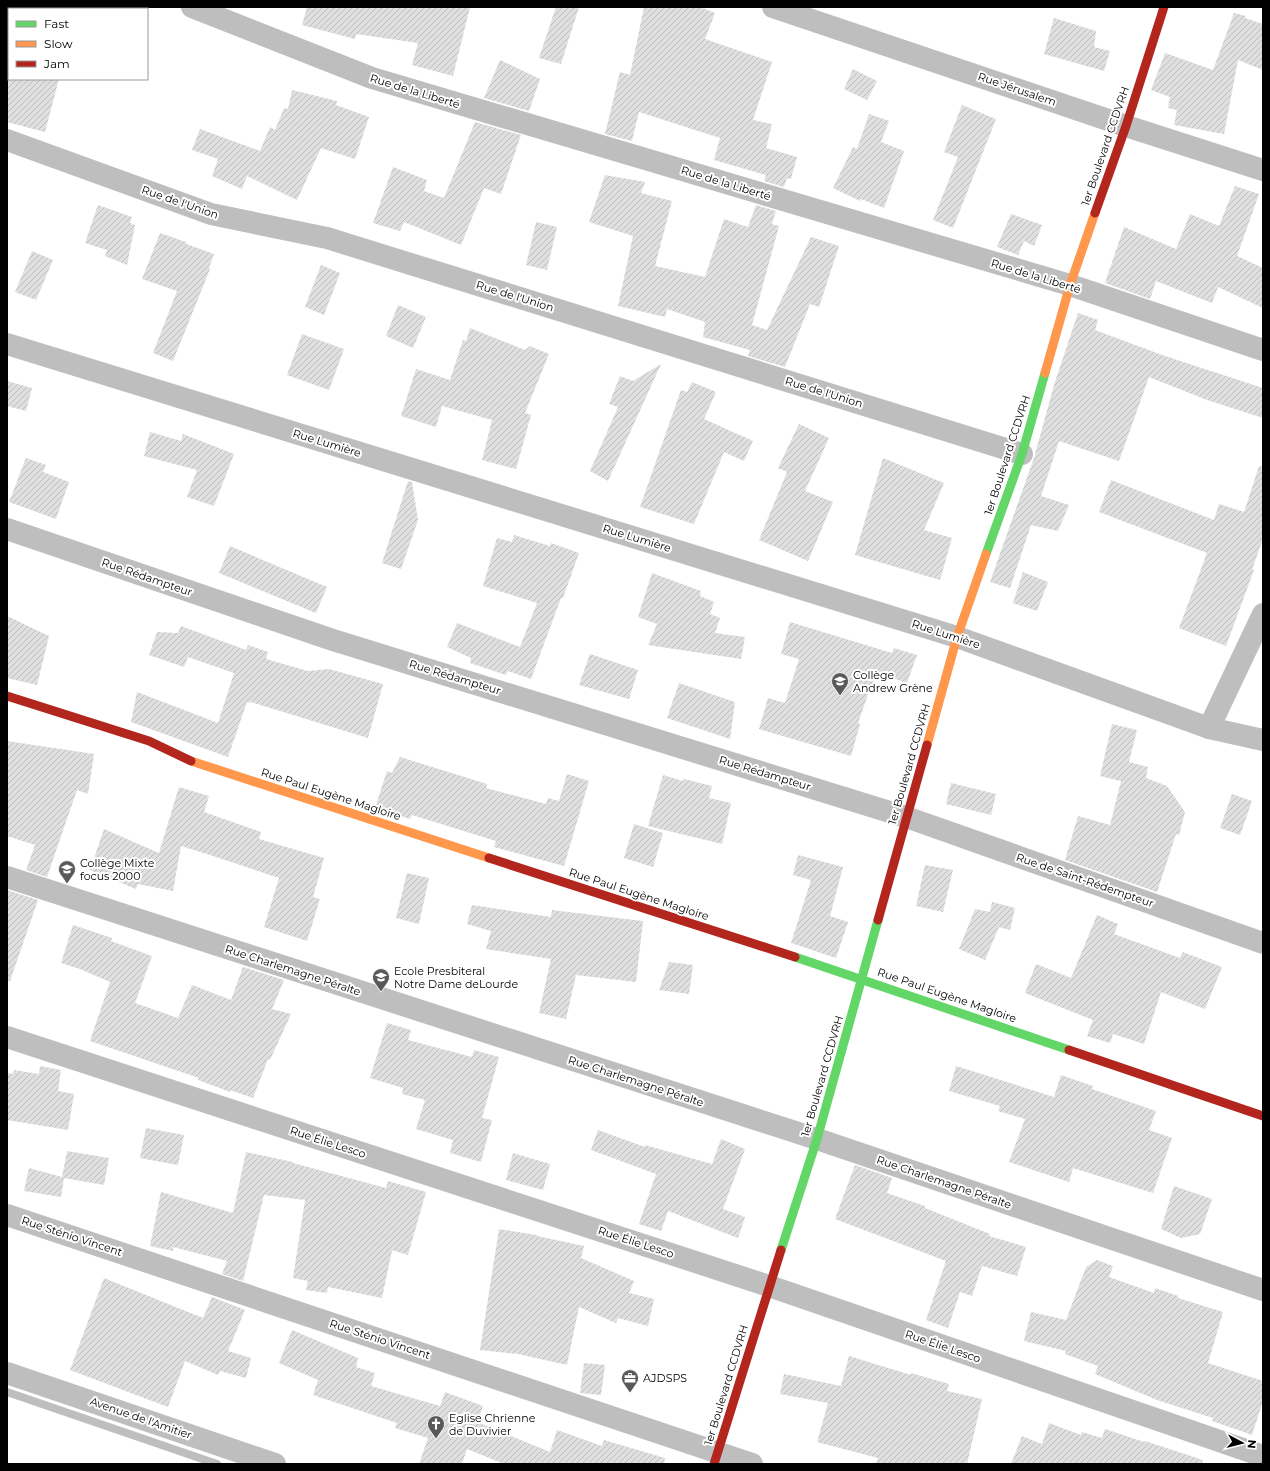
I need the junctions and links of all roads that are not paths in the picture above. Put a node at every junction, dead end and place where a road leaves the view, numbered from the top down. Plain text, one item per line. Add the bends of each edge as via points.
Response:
1 (192, 7) edge
2 (773, 7) edge
3 (1164, 7) edge
4 (1126, 126) junction
5 (7, 140) edge
6 (1263, 170) edge
7 (1070, 285) junction
8 (7, 344) edge
9 (1263, 350) edge
10 (1022, 454) junction
11 (7, 529) edge
12 (1263, 614) edge
13 (957, 637) junction
14 (7, 696) edge
15 (1209, 728) junction
16 (1263, 740) edge
17 (906, 817) junction
18 (7, 877) edge
19 (1263, 942) edge
20 (861, 978) junction
21 (7, 1037) edge
22 (1263, 1116) edge
23 (817, 1139) junction
24 (7, 1215) edge
25 (769, 1286) junction
26 (1263, 1290) edge
27 (7, 1373) edge
28 (1263, 1456) edge
29 (716, 1458) edge
30 (275, 1464) edge
31 (752, 1464) edge

1 - 7 street, Rue de la Liberté via 372,78
2 - 4 street, Rue Jérusalem
3 - 4 street, 1er Boulevard CCDVRH
4 - 6 street, Rue Jérusalem
4 - 7 street, 1er Boulevard CCDVRH
5 - 10 street, Rue de l'Union via 211,214 327,238
7 - 9 street, Rue de la Liberté
7 - 10 street, 1er Boulevard CCDVRH
8 - 13 street, Rue Lumière
10 - 13 street, 1er Boulevard CCDVRH
11 - 17 street, Rue Rédampteur via 333,640
12 - 15 street
13 - 15 street, Rue Lumière
13 - 17 street, 1er Boulevard CCDVRH
14 - 20 street, Rue Paul Eugène Magloire via 149,741 190,761
15 - 16 street, Rue Lumière
17 - 19 street, Rue de Saint-Rédempteur
17 - 20 street, 1er Boulevard CCDVRH
18 - 23 street, Rue Charlemagne Péralte
20 - 22 street, Rue Paul Eugène Magloire
20 - 23 street, 1er Boulevard CCDVRH
21 - 25 street, Rue Élie Lesco
23 - 25 street, 1er Boulevard CCDVRH
23 - 26 street, Rue Charlemagne Péralte
24 - 29 street, Rue Sténio Vincent
25 - 28 street, Rue Élie Lesco
25 - 29 street, 1er Boulevard CCDVRH
27 - 30 street, Avenue de l'Amitier
29 - 31 street, Rue Sténio Vincent

